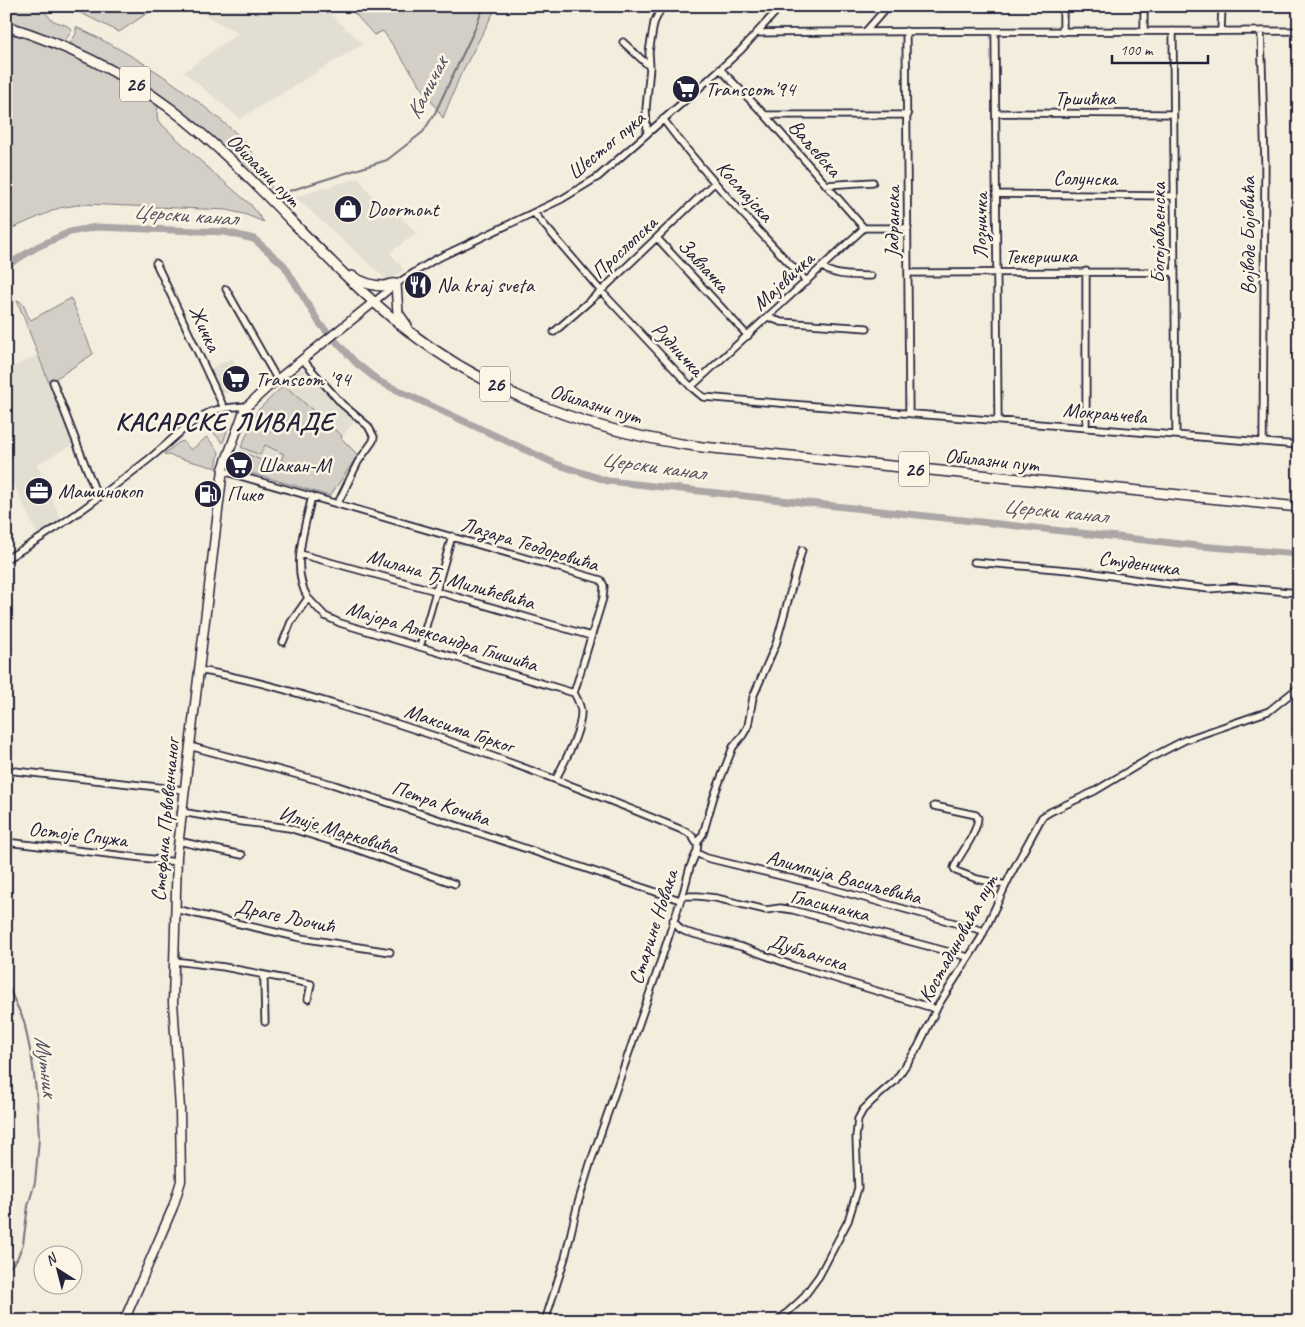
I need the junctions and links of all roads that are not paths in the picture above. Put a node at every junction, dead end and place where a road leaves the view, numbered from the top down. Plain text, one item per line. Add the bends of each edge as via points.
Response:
1 (662, 6) edge
2 (781, 6) edge
3 (888, 6) edge
4 (1063, 6) edge
5 (1144, 6) edge
6 (1222, 6) edge
7 (6, 26) edge
8 (1299, 30) edge
9 (866, 31) junction
10 (906, 31) junction
11 (1173, 31) junction
12 (1221, 31) junction
13 (1261, 31) junction
14 (995, 32) junction
15 (1063, 32) junction
16 (1144, 32) junction
17 (757, 33) junction
18 (624, 42) dead end
19 (650, 67) junction
20 (720, 69) junction
21 (996, 113) junction
22 (1173, 114) junction
23 (765, 115) junction
24 (908, 115) junction
25 (663, 119) junction
26 (647, 132) junction
27 (715, 182) junction
28 (872, 182) dead end
29 (826, 185) junction
30 (996, 194) junction
31 (1173, 196) junction
32 (534, 213) junction
33 (864, 228) junction
34 (908, 228) junction
35 (657, 238) junction
36 (156, 263) dead end
37 (823, 267) junction
38 (997, 272) junction
39 (1086, 272) junction
40 (1174, 272) junction
41 (908, 273) junction
42 (345, 274) junction
43 (871, 276) dead end
44 (807, 282) junction
45 (396, 284) junction
46 (226, 289) dead end
47 (601, 291) junction
48 (374, 302) junction
49 (768, 317) junction
50 (868, 328) dead end
51 (411, 332) junction
52 (554, 332) dead end
53 (748, 336) junction
54 (302, 359) junction
55 (277, 379) junction
56 (53, 382) dead end
57 (691, 387) junction
58 (247, 406) junction
59 (224, 408) junction
60 (909, 412) junction
61 (998, 420) junction
62 (1086, 428) junction
63 (1176, 435) junction
64 (1263, 442) junction
65 (1299, 445) edge
66 (223, 471) junction
67 (312, 496) junction
68 (98, 498) junction
69 (338, 503) junction
70 (1299, 507) edge
71 (452, 536) junction
72 (802, 550) dead end
73 (300, 554) junction
74 (6, 559) edge
75 (974, 562) dead end
76 (436, 591) junction
77 (1299, 592) edge
78 (308, 598) junction
79 (591, 636) junction
80 (283, 642) dead end
81 (420, 647) junction
82 (198, 670) junction
83 (1299, 687) edge
84 (574, 692) junction
85 (189, 746) junction
86 (6, 770) edge
87 (556, 779) junction
88 (184, 790) junction
89 (934, 806) dead end
90 (181, 812) junction
91 (178, 841) junction
92 (6, 842) edge
93 (698, 844) junction
94 (696, 853) junction
95 (242, 855) dead end
96 (177, 862) junction
97 (455, 884) dead end
98 (1006, 885) junction
99 (681, 898) junction
100 (175, 909) junction
101 (673, 920) junction
102 (984, 931) junction
103 (390, 952) dead end
104 (968, 957) junction
105 (174, 961) junction
106 (262, 975) junction
107 (308, 999) dead end
108 (936, 1009) junction
109 (265, 1022) dead end
110 (124, 1321) edge
111 (546, 1321) edge
112 (778, 1321) edge

1 - 19 street via 650,40
2 - 17 street, Шестог пука
3 - 9 street
4 - 15 street
5 - 16 street
6 - 12 street
7 - 42 main road, Обилазни пут / 26 via 90,59 170,108 221,152
8 - 13 street
9 - 10 street
9 - 17 street
10 - 14 street
10 - 24 street, Јадранска
11 - 12 street
11 - 16 street
11 - 22 street, Богојављенска
12 - 13 street
13 - 64 street, Војводе Бојовића via 1265,165
14 - 15 street
14 - 21 street, Лозничка
15 - 16 street
17 - 20 street, Шестог пука
18 - 19 street
19 - 26 street
20 - 23 street, Ваљевска
20 - 25 street, Шестог пука
21 - 22 street, Тршићка
21 - 30 street, Лозничка
22 - 31 street, Богојављенска
23 - 24 street
23 - 29 street, Ваљевска
24 - 34 street, Јадранска
25 - 26 street, Шестог пука
25 - 27 street, Космајска
26 - 32 street, Шестог пука via 598,177
27 - 35 street, Прослопска
27 - 44 street, Космајска
28 - 29 street
29 - 33 street, Ваљевска
30 - 31 street, Солунска
30 - 38 street, Лозничка
31 - 40 street, Богојављенска
32 - 45 street, Шестог пука via 434,260
32 - 47 street, Рудничка
33 - 34 street
33 - 37 street, Мајевичка
34 - 41 street, Јадранска
35 - 47 street, Прослопска
35 - 53 street, Завлачка
36 - 59 street, Жичка
37 - 43 street via 834,273
37 - 44 street, Мајевичка
38 - 39 street, Текеришка
38 - 41 street, Текеришка
38 - 61 street, Лозничка
39 - 40 street, Текеришка
39 - 62 street
40 - 63 street, Богојављенска
41 - 60 street, Јадранска
42 - 45 main road via 372,284
42 - 48 main road, Обилазни пут / 26
44 - 49 street, Мајевичка
45 - 48 street, Шестог пука
45 - 51 main road via 398,313
46 - 55 street
47 - 52 street, Прослопска
47 - 57 street, Рудничка
48 - 51 main road, Обилазни пут / 26
48 - 54 street, Стефана Првовенчаног
49 - 50 street via 781,322
49 - 53 street, Мајевичка
51 - 70 main road, Обилазни пут / 26 via 479,376 542,406 603,428 664,441 774,455
53 - 57 street, Мајевичка
54 - 55 street, Стефана Првовенчаног
54 - 69 street via 342,404 368,426 374,437
55 - 58 street, Стефана Првовенчаног
56 - 68 street
57 - 60 street, Рудничка via 703,397
58 - 59 street
58 - 66 street, Стефана Првовенчаног
59 - 68 street via 196,420
60 - 61 street, Мокрањчева
61 - 62 street, Мокрањчева
62 - 63 street, Мокрањчева
63 - 64 street, Мокрањчева
64 - 65 street, Мокрањчева
66 - 67 street, Лазара Теодоровића
66 - 82 street, Стефана Првовенчаног
67 - 69 street, Лазара Теодоровића
67 - 73 street
68 - 74 street
69 - 71 street, Лазара Теодоровића
71 - 76 street
71 - 79 street, Лазара Теодоровића via 601,580 604,592
72 - 93 street, Старине Новака via 776,644 753,697 748,726 733,747
73 - 76 street, Милана Ђ. Милићевића
73 - 78 street via 301,583
75 - 77 street, Студеничка via 1080,571 1209,589 1233,587
76 - 79 street, Милана Ђ. Милићевића
76 - 81 street
78 - 80 street via 291,622
78 - 81 street, Мајора Александра Глишића via 330,619
79 - 84 street, Лазара Теодоровића
81 - 84 street, Мајора Александра Глишића
82 - 85 street, Стефана Првовенчаног
82 - 87 street, Максима Горког via 248,680 447,739
83 - 98 street, Костадиновића пут via 1269,710 1185,740 1042,817
84 - 87 street via 580,706 580,718
85 - 88 street, Стефана Првовенчаног
85 - 99 street, Петра Кочића via 340,787
86 - 88 street
87 - 93 street, Максима Горког via 686,832
88 - 90 street, Стефана Првовенчаног
89 - 98 street via 978,818 978,824 956,863 956,871
90 - 91 street, Стефана Првовенчаног
90 - 97 street, Илије Марковића via 289,828
91 - 95 street
91 - 96 street, Стефана Првовенчаног
92 - 96 street, Остоје Спужа
93 - 94 street, Старине Новака
94 - 99 street, Старине Новака
94 - 102 street, Алимпија Васиљевића
96 - 100 street, Стефана Првовенчаног
98 - 102 street, Костадиновића пут
99 - 101 street, Старине Новака
99 - 104 street, Гласиначка via 698,896 766,910 793,910
100 - 103 street, Драге Љочић via 301,938
100 - 105 street, Стефана Првовенчаног
101 - 108 street, Дубљанска via 686,932
101 - 111 street, Старине Новака via 590,1164
102 - 104 street, Костадиновића пут
104 - 108 street, Костадиновића пут
105 - 106 street
105 - 110 street, Стефана Првовенчаног via 181,1181
106 - 107 street via 311,984
106 - 109 street
108 - 112 street, Костадиновића пут via 928,1030 904,1069 863,1110 856,1136 858,1188 848,1221 819,1276 802,1299

